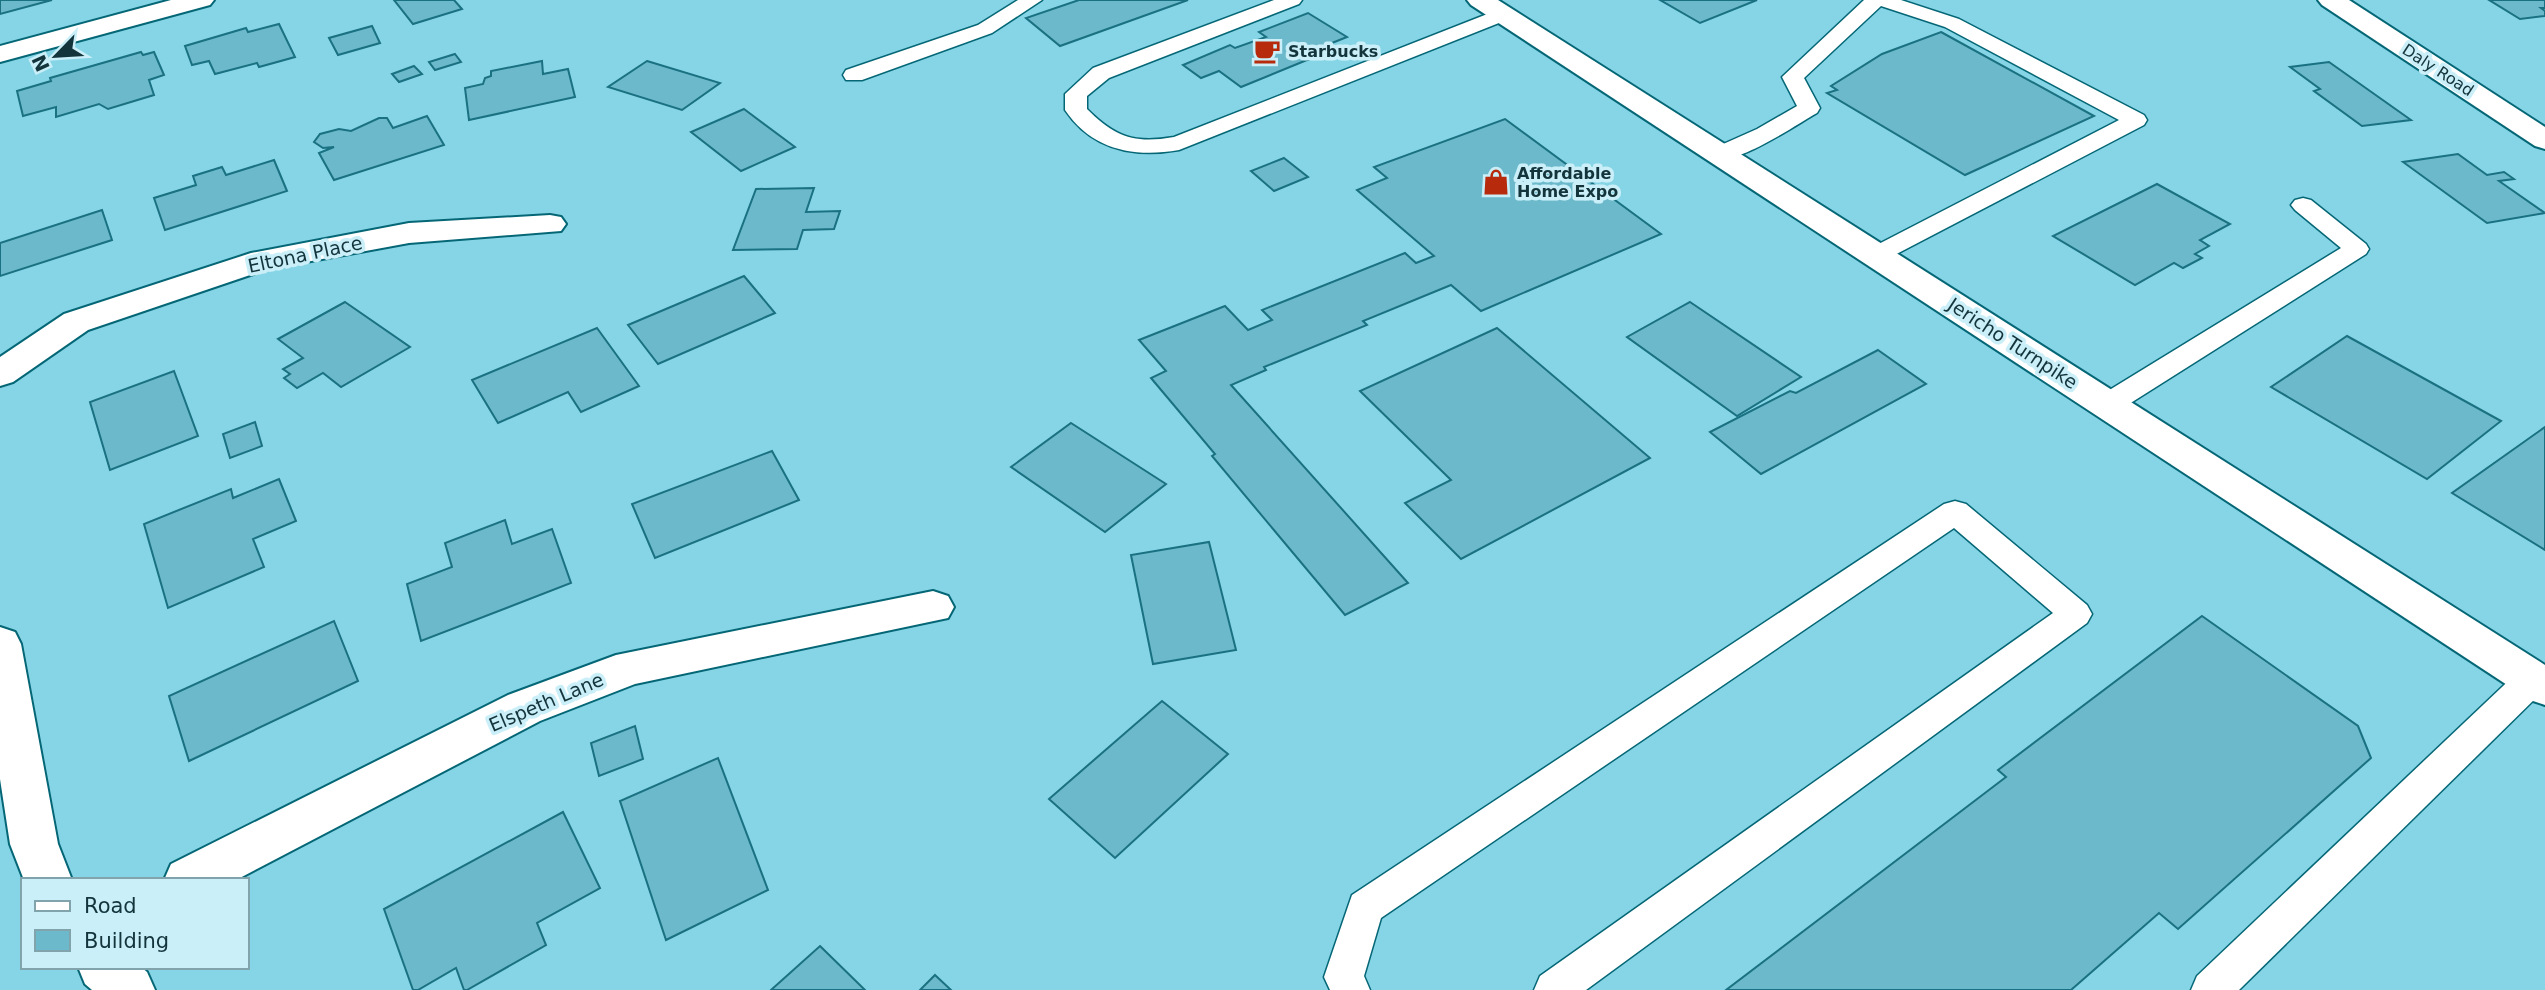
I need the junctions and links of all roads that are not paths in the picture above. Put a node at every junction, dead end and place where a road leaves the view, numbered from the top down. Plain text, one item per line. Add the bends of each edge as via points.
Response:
1 (201, 0) edge
2 (1032, 0) edge
3 (1292, 0) edge
4 (1876, 0) edge
5 (1881, 0) edge
6 (2330, 0) edge
7 (1491, 7) edge
8 (0, 54) edge
9 (854, 75) dead end
10 (2545, 139) edge
11 (1720, 155) junction
12 (2303, 205) dead end
13 (550, 224) dead end
14 (1876, 255) junction
15 (0, 374) edge
16 (2108, 404) junction
17 (933, 607) dead end
18 (0, 644) edge
19 (2539, 683) edge
20 (47, 878) edge
21 (192, 878) edge
22 (105, 969) edge
23 (130, 990) edge
24 (1350, 990) edge
25 (1555, 990) edge
26 (2211, 990) edge

1 - 8 street
2 - 9 lane via 985,29
3 - 7 lane via 1101,74 1076,94 1076,110 1097,133 1123,146 1153,149 1179,143
4 - 11 lane via 1793,77 1809,108
5 - 14 lane via 1952,23 2136,120
6 - 10 street, Daly Road
7 - 11 street, Jericho Turnpike
11 - 14 street, Jericho Turnpike
12 - 16 lane via 2357,249
13 - 15 street, Eltona Place via 409,233 262,260 76,322
14 - 16 street, Jericho Turnpike
16 - 19 street, Jericho Turnpike
17 - 21 street, Elspeth Lane via 631,667 524,708
18 - 20 street via 34,844
19 - 26 lane
22 - 23 street
24 - 25 lane via 1344,977 1365,907 1955,512 2076,614

